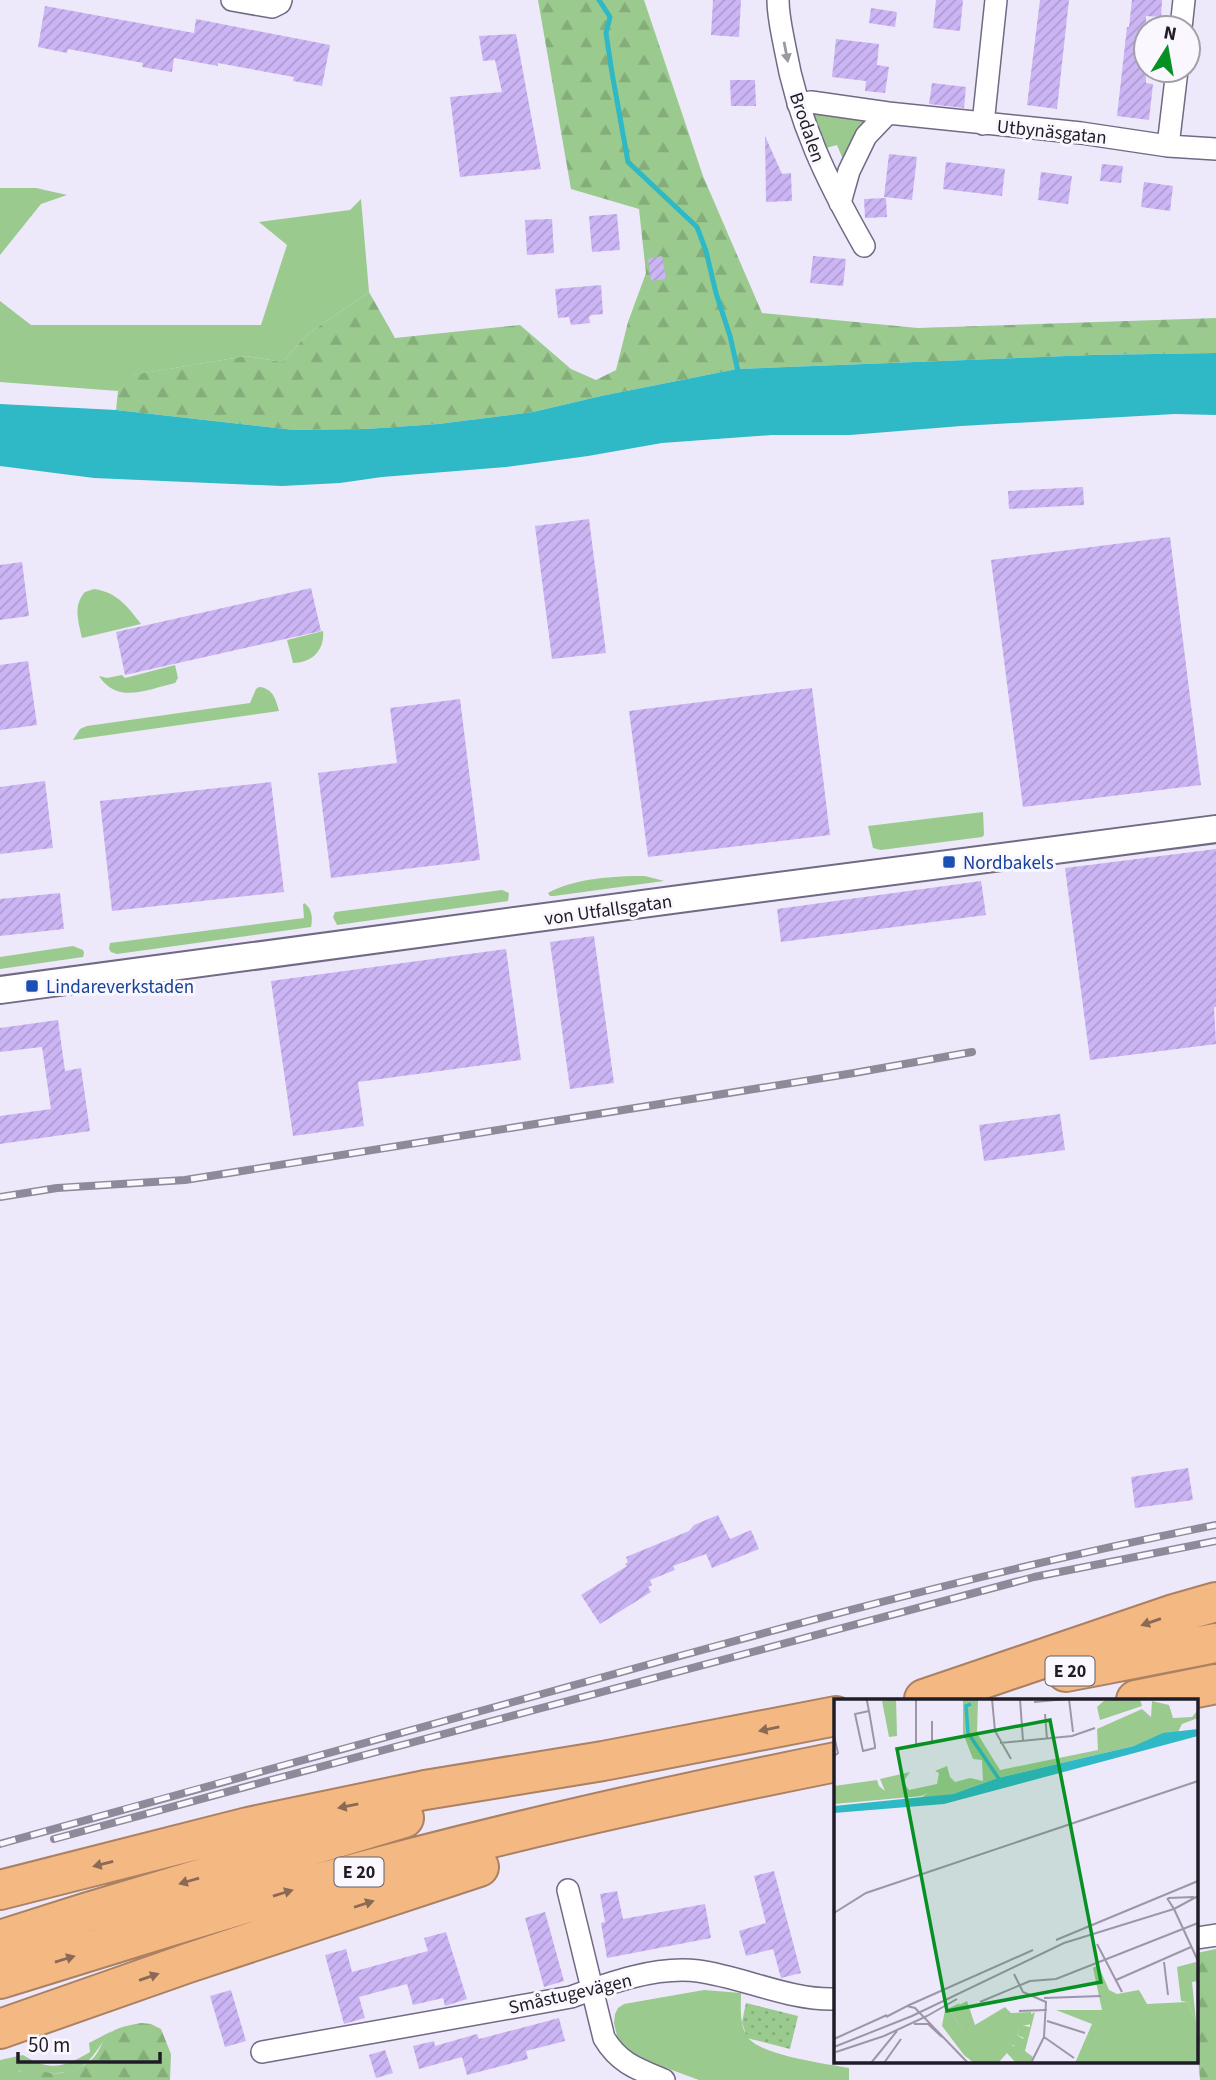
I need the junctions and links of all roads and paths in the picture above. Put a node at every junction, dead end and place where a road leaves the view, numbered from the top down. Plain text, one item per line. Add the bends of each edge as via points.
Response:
1 (232, 0) edge
2 (281, 0) edge
3 (778, 0) edge
4 (996, 0) edge
5 (1175, 84) edge
6 (798, 104) junction
7 (888, 113) junction
8 (983, 124) junction
9 (1168, 146) junction
10 (1216, 149) edge
11 (840, 203) junction
12 (864, 246) dead end
13 (1216, 829) edge
14 (0, 990) edge
15 (1216, 1602) edge
16 (1216, 1643) edge
17 (1216, 1684) edge
18 (920, 1699) edge
19 (1141, 1699) edge
20 (1216, 1709) edge
21 (1198, 1712) edge
22 (834, 1716) edge
23 (834, 1762) edge
24 (584, 1765) junction
25 (722, 1785) junction
26 (3, 1889) edge
27 (568, 1890) dead end
28 (1216, 1935) edge
29 (1198, 1938) edge
30 (0, 1940) edge
31 (0, 1979) edge
32 (593, 1989) junction
33 (834, 2000) edge
34 (0, 2029) edge
35 (262, 2052) dead end
36 (664, 2080) edge

1 - 2 street via 272,6
3 -> 6 street, Brodalen
4 - 8 street
5 - 9 street
6 - 7 street, Utbynäsgatan
6 - 11 street, Brodalen
7 - 8 street, Utbynäsgatan
7 - 11 street via 866,136
8 - 9 street, Utbynäsgatan
9 - 10 street, Utbynäsgatan
11 - 12 street, Brodalen
13 - 14 street, von Utfallsgatan
15 -> 18 highway
16 - 18 highway, E 20
17 - 19 highway
20 - 21 highway
22 -> 24 highway, E 20
23 - 25 highway, E 20
24 -> 26 highway via 425,1790 248,1827
24 -> 30 highway, E 20
31 -> 25 highway, E 20 via 314,1884
34 -> 25 highway via 453,1874 622,1826
27 - 32 street
28 - 29 street
32 - 33 street, Småstugevägen via 674,1970 696,1970
32 - 35 street, Småstugevägen via 570,1997
32 - 36 street via 610,2048 618,2058

